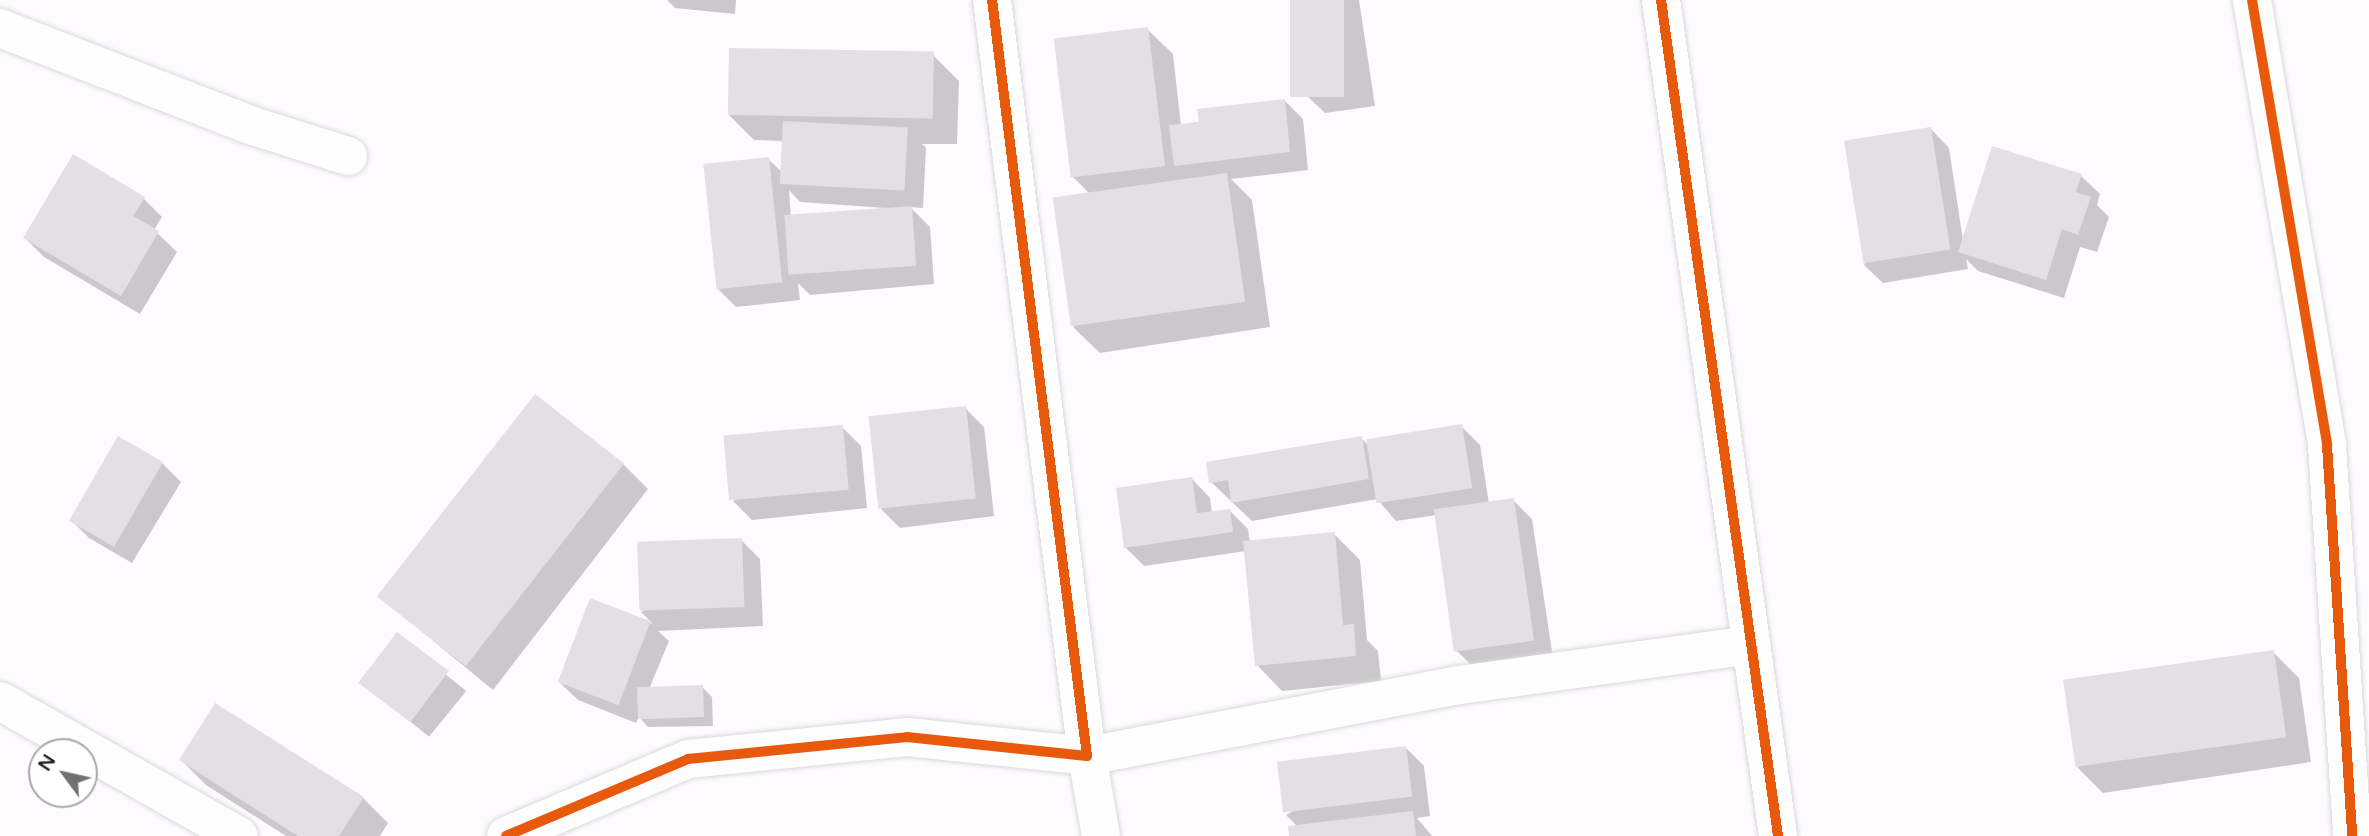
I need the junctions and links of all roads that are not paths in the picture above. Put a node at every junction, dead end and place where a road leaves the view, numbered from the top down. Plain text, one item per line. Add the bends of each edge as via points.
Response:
1 (992, 0) edge
2 (1661, 0) edge
3 (2252, 0) edge
4 (0, 27) edge
5 (348, 156) dead end
6 (1751, 645) junction
7 (0, 701) edge
8 (1087, 756) junction
9 (239, 836) edge
10 (506, 836) edge
11 (1101, 836) edge
12 (1778, 836) edge
13 (2352, 836) edge

1 - 8 street
2 - 6 street
3 - 13 street via 2327,445
4 - 5 street via 250,125
6 - 8 street via 1459,685
6 - 12 street
7 - 9 street
8 - 10 street via 907,737 688,759
8 - 11 street

